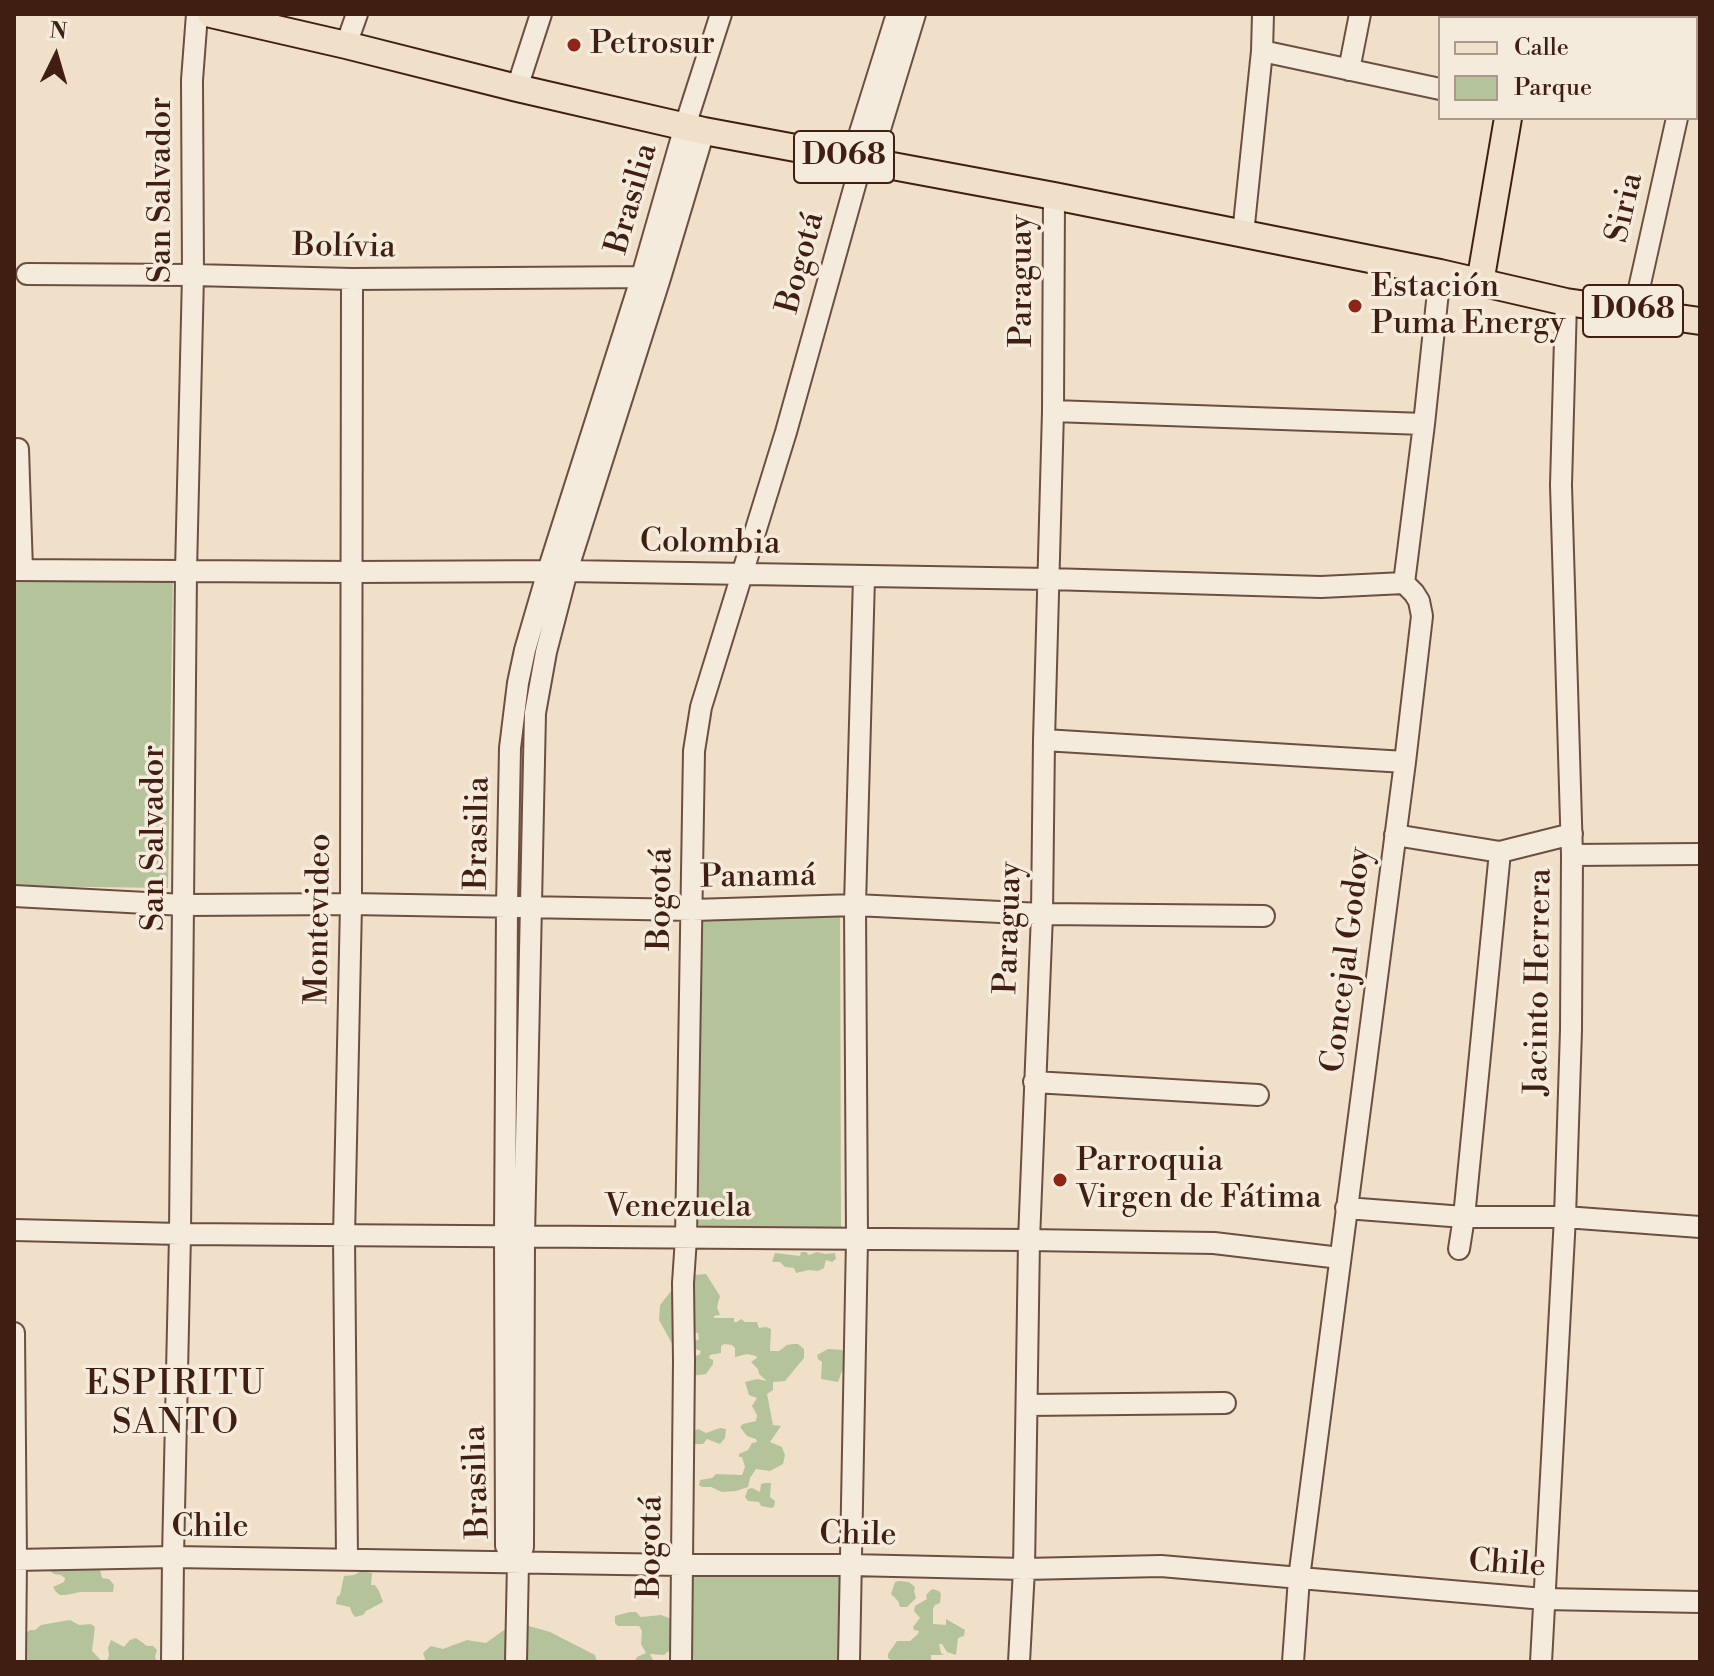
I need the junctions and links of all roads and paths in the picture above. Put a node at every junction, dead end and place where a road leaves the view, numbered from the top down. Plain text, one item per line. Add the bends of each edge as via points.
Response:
1 (197, 14) edge
2 (211, 14) edge
3 (357, 14) edge
4 (541, 14) edge
5 (721, 14) edge
6 (897, 14) edge
7 (915, 14) edge
8 (1263, 14) edge
9 (1360, 14) edge
10 (346, 45) junction
11 (1262, 51) junction
12 (1349, 70) junction
13 (517, 88) junction
14 (1438, 89) edge
15 (1508, 120) edge
16 (1677, 120) edge
17 (695, 128) junction
18 (861, 160) junction
19 (1054, 196) junction
20 (1243, 234) junction
21 (1440, 273) junction
22 (27, 274) dead end
23 (193, 275) junction
24 (651, 277) junction
25 (352, 279) junction
26 (1480, 283) junction
27 (1566, 302) junction
28 (1634, 311) junction
29 (1700, 321) edge
30 (1053, 411) junction
31 (1424, 424) junction
32 (18, 449) dead end
33 (18, 570) edge
34 (186, 571) junction
35 (558, 571) junction
36 (353, 572) junction
37 (742, 575) junction
38 (864, 577) junction
39 (1049, 579) junction
40 (1404, 583) junction
41 (1044, 740) junction
42 (1405, 762) junction
43 (1572, 834) junction
44 (1395, 835) junction
45 (1500, 852) junction
46 (1700, 854) edge
47 (1572, 855) junction
48 (14, 896) edge
49 (351, 904) junction
50 (184, 905) junction
51 (855, 905) junction
52 (507, 906) junction
53 (530, 906) junction
54 (693, 910) junction
55 (1042, 914) junction
56 (1264, 916) dead end
57 (507, 1078) junction
58 (528, 1079) junction
59 (1034, 1082) junction
60 (1258, 1095) dead end
61 (1346, 1208) junction
62 (1464, 1217) junction
63 (1565, 1217) junction
64 (1700, 1227) edge
65 (14, 1230) edge
66 (180, 1234) junction
67 (344, 1236) junction
68 (515, 1236) junction
69 (686, 1238) junction
70 (857, 1239) junction
71 (1029, 1240) junction
72 (1459, 1249) dead end
73 (1340, 1258) junction
74 (14, 1333) edge
75 (1225, 1403) dead end
76 (1027, 1405) junction
77 (173, 1557) junction
78 (347, 1559) junction
79 (15, 1560) edge
80 (518, 1562) junction
81 (682, 1565) junction
82 (851, 1565) junction
83 (1024, 1569) junction
84 (1299, 1578) junction
85 (1544, 1599) junction
86 (1700, 1602) edge
87 (15, 1662) edge
88 (172, 1662) edge
89 (516, 1662) edge
90 (681, 1662) edge
91 (849, 1662) edge
92 (1019, 1662) edge
93 (1293, 1662) edge
94 (1541, 1662) edge

1 - 23 street, San Salvador
2 - 10 main road, D068
3 - 10 street
4 - 13 street
5 - 17 street, Brasilia
6 - 18 street
7 - 18 street
8 - 11 street
9 - 12 street
10 - 13 main road, D068
11 - 12 street
11 - 20 street
12 - 14 street
13 - 17 main road, D068
15 - 26 main road
16 - 28 street, Siria
17 - 18 main road, D068
17 - 24 street, Brasilia
18 - 19 main road, D068
18 - 37 street, Bogotá
19 - 20 main road, D068
19 - 30 street, Paraguay
20 - 21 main road, D068
21 - 26 main road, D068
21 - 31 street
22 - 23 street, Bolívia
23 - 25 street, Bolívia
23 - 34 street, San Salvador
24 - 25 street, Bolívia
24 - 35 street, Brasilia
25 - 36 street, Montevideo
26 - 27 main road, D068
27 - 28 main road, D068
27 - 43 street, Jacinto Herrera via 1561,485
28 - 29 main road, D068
30 - 31 street
30 - 39 street, Paraguay
31 - 40 street
32 - 33 street
33 - 34 street, Colombia
34 - 36 street, Colombia
34 - 50 street, San Salvador
35 - 36 street, Colombia
35 - 37 street, Colombia
35 - 52 street, Brasilia via 525,650 518,683 510,748
35 - 53 street, Brasilia via 535,713
36 - 49 street, Montevideo
37 - 38 street, Colombia
37 - 54 street, Bogotá via 701,707 694,751
38 - 39 street, Colombia
38 - 51 street
39 - 40 street, Colombia via 1321,587
39 - 41 street, Paraguay
40 - 42 street, Concejal Godoy via 1419,601 1422,616
41 - 42 street
41 - 55 street, Paraguay
42 - 44 street, Concejal Godoy
43 - 45 street
43 - 47 street, Jacinto Herrera
44 - 45 street
44 - 61 street, Concejal Godoy
45 - 62 street
46 - 47 street
47 - 63 street, Jacinto Herrera
48 - 50 street, Panamá
49 - 50 street, Panamá
49 - 52 street, Panamá
49 - 67 street, Montevideo
50 - 66 street, San Salvador
51 - 54 street, Panamá
51 - 55 street, Panamá
51 - 70 street
52 - 53 street, Panamá
52 - 57 street, Brasilia
53 - 54 street, Panamá
53 - 58 street, Brasilia
54 - 69 street, Bogotá
55 - 56 street, Panamá
55 - 59 street, Paraguay
57 - 58 street
57 - 68 street, Brasilia
58 - 68 street, Brasilia
59 - 60 street
59 - 71 street, Paraguay
61 - 62 street
61 - 73 street, Concejal Godoy
62 - 63 street
62 - 72 street
63 - 64 street
63 - 85 street, Jacinto Herrera
65 - 66 street, Venezuela
66 - 67 street, Venezuela
66 - 77 street, San Salvador
67 - 68 street, Venezuela
67 - 78 street, Montevideo
68 - 69 street, Venezuela
68 - 80 street, Brasilia via 514,1491 523,1547
69 - 70 street, Venezuela
69 - 81 street, Bogotá
70 - 71 street, Venezuela
70 - 82 street
71 - 73 street, Venezuela via 1214,1243
71 - 76 street, Paraguay
73 - 84 street, Concejal Godoy
74 - 79 street
75 - 76 street
76 - 83 street, Paraguay
77 - 78 street, Chile
77 - 79 street, Chile
77 - 88 street, San Salvador
78 - 80 street, Chile
79 - 87 street
80 - 81 street, Chile
80 - 89 street, Brasilia
81 - 82 street, Chile
81 - 90 street, Bogotá
82 - 83 street, Chile
82 - 91 street
83 - 84 street, Chile via 1161,1566
83 - 92 street, Paraguay
84 - 85 street, Chile
84 - 93 street, Concejal Godoy
85 - 86 street, Chile
85 - 94 street, Jacinto Herrera

